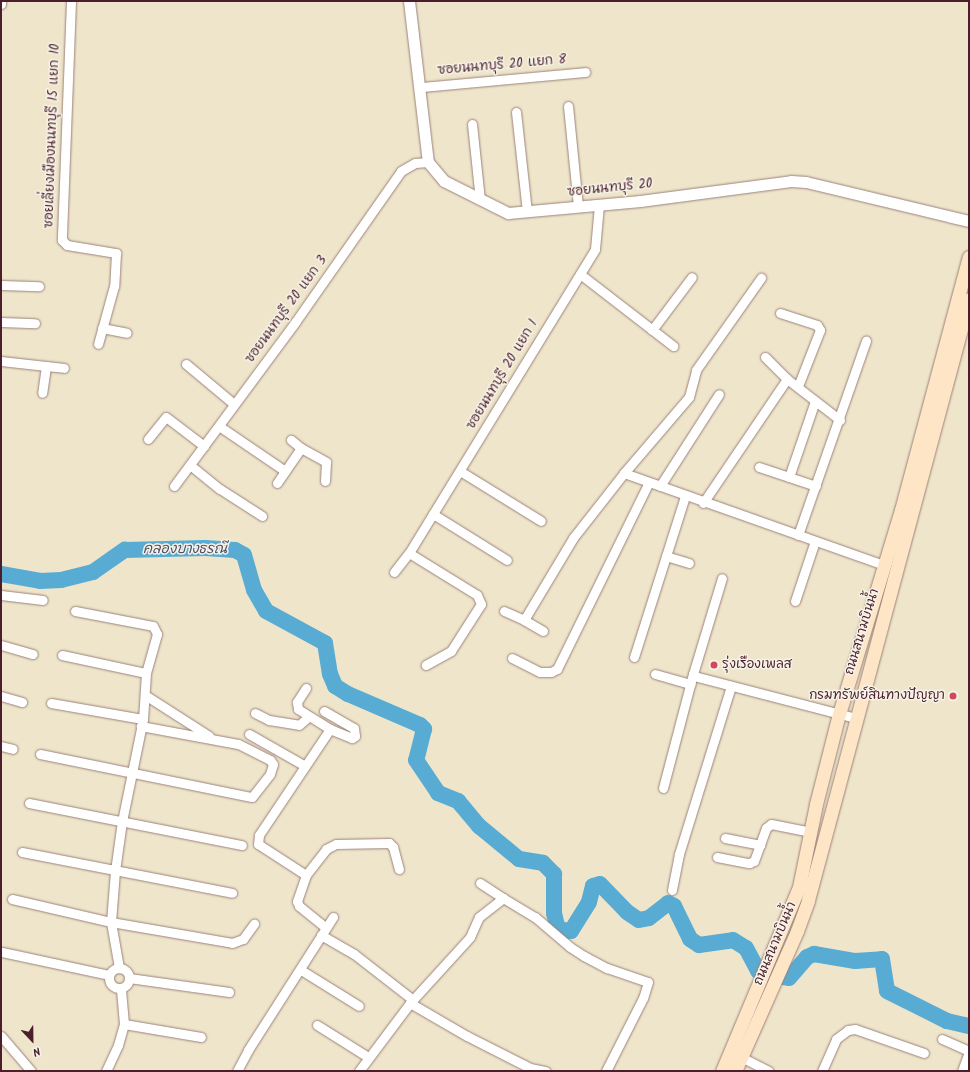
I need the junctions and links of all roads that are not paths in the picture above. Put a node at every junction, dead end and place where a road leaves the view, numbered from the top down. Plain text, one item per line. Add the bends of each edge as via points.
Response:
1 (1, 1) edge
2 (71, 1) edge
3 (409, 1) edge
4 (1, 4) edge
5 (585, 72) dead end
6 (421, 87) junction
7 (568, 106) dead end
8 (516, 112) dead end
9 (472, 124) dead end
10 (428, 162) junction
11 (480, 200) junction
12 (599, 205) junction
13 (578, 206) junction
14 (526, 211) junction
15 (969, 221) edge
16 (969, 257) edge
17 (580, 274) junction
18 (692, 277) dead end
19 (761, 278) dead end
20 (1, 284) edge
21 (38, 286) dead end
22 (969, 298) edge
23 (780, 312) dead end
24 (1, 322) edge
25 (35, 322) dead end
26 (102, 328) junction
27 (652, 330) junction
28 (127, 333) dead end
29 (866, 341) dead end
30 (98, 344) dead end
31 (673, 346) dead end
32 (765, 357) dead end
33 (1, 361) edge
34 (186, 364) dead end
35 (46, 366) junction
36 (64, 368) dead end
37 (788, 379) junction
38 (798, 386) junction
39 (42, 393) dead end
40 (718, 394) dead end
41 (815, 401) junction
42 (234, 404) junction
43 (840, 420) junction
44 (219, 426) junction
45 (148, 438) dead end
46 (291, 440) dead end
47 (204, 446) junction
48 (301, 448) junction
49 (190, 465) junction
50 (759, 467) dead end
51 (285, 471) junction
52 (460, 471) junction
53 (624, 473) junction
54 (789, 477) junction
55 (325, 481) dead end
56 (649, 482) junction
57 (277, 483) dead end
58 (174, 486) dead end
59 (660, 486) junction
60 (816, 486) junction
61 (685, 496) junction
62 (703, 503) junction
63 (433, 514) junction
64 (262, 516) dead end
65 (541, 520) dead end
66 (798, 535) junction
67 (815, 541) junction
68 (410, 553) junction
69 (666, 556) junction
70 (507, 560) dead end
71 (689, 563) dead end
72 (884, 565) junction
73 (394, 572) dead end
74 (722, 578) dead end
75 (1, 595) edge
76 (43, 600) dead end
77 (795, 601) dead end
78 (75, 611) dead end
79 (504, 611) dead end
80 (524, 620) junction
81 (543, 631) dead end
82 (1, 645) edge
83 (32, 654) dead end
84 (62, 655) dead end
85 (634, 657) dead end
86 (512, 658) dead end
87 (426, 665) dead end
88 (146, 673) junction
89 (655, 674) dead end
90 (692, 680) junction
91 (731, 686) junction
92 (306, 688) dead end
93 (145, 695) junction
94 (1, 696) edge
95 (22, 702) dead end
96 (51, 703) dead end
97 (324, 711) dead end
98 (255, 713) dead end
99 (838, 714) junction
100 (309, 716) junction
101 (855, 718) junction
102 (142, 723) junction
103 (330, 729) junction
104 (250, 734) dead end
105 (213, 739) junction
106 (1, 746) edge
107 (13, 748) dead end
108 (40, 754) dead end
109 (305, 766) junction
110 (133, 772) junction
111 (663, 788) dead end
112 (29, 803) dead end
113 (122, 821) junction
114 (811, 832) junction
115 (724, 838) dead end
116 (242, 844) dead end
117 (760, 845) junction
118 (22, 852) dead end
119 (717, 857) dead end
120 (399, 869) dead end
121 (116, 871) junction
122 (306, 875) junction
123 (480, 883) dead end
124 (672, 890) dead end
125 (232, 893) dead end
126 (12, 898) dead end
127 (503, 898) junction
128 (333, 917) dead end
129 (111, 922) junction
130 (254, 924) dead end
131 (323, 931) junction
132 (2, 952) edge
133 (119, 968) junction
134 (772, 969) junction
135 (301, 970) junction
136 (109, 975) junction
137 (129, 978) junction
138 (122, 988) junction
139 (763, 990) junction
140 (229, 992) dead end
141 (411, 1002) junction
142 (359, 1006) dead end
143 (124, 1024) junction
144 (317, 1025) dead end
145 (1, 1036) edge
146 (201, 1037) dead end
147 (942, 1039) dead end
148 (969, 1051) edge
149 (924, 1053) dead end
150 (368, 1057) junction
151 (741, 1057) junction
152 (31, 1071) edge
153 (106, 1071) edge
154 (237, 1071) edge
155 (359, 1071) edge
156 (546, 1071) edge
157 (606, 1071) edge
158 (722, 1071) edge
159 (735, 1071) edge
160 (769, 1071) edge
161 (822, 1071) edge
162 (962, 1071) edge

1 - 4 street
2 - 26 street, ซอยเลี่ยงเมืองนนทบุรี 15 แยก 10 via 62,240 67,245 116,253 114,286
3 - 6 street
5 - 6 street, ซอยนนทบุรี 20 แยก 8
6 - 10 street
7 - 13 street
8 - 14 street
9 - 11 street
10 - 11 street, ซอยนนทบุรี 20 via 444,180
10 - 42 street, ซอยนนทบุรี 20 แยก 3 via 415,163 401,171
11 - 14 street, ซอยนนทบุรี 20 via 508,213
12 - 13 street, ซอยนนทบุรี 20
12 - 15 street, ซอยนนทบุรี 20 via 791,181 806,182
12 - 17 street, ซอยนนทบุรี 20 แยก 1 via 595,249
13 - 14 street, ซอยนนทบุรี 20
16 - 72 main road, ถนนสนามบินน้ำ via 902,510
17 - 27 street
17 - 52 street, ซอยนนทบุรี 20 แยก 1
18 - 27 street
19 - 53 street via 696,370 689,397
20 - 21 street
22 - 101 main road, ถนนสนามบินน้ำ
23 - 38 street via 817,326 820,330
24 - 25 street
26 - 28 street
26 - 30 street, ซอยเลี่ยงเมืองนนทบุรี 15 แยก 10
27 - 31 street
29 - 43 street
32 - 37 street
33 - 35 street
34 - 42 street
35 - 36 street
35 - 39 street
37 - 38 street
37 - 62 street
38 - 41 street
40 - 59 street
41 - 43 street
41 - 54 street
42 - 44 street, ซอยนนทบุรี 20 แยก 3
43 - 60 street
44 - 47 street, ซอยนนทบุรี 20 แยก 3
44 - 51 street
45 - 47 street via 166,417
46 - 48 street
47 - 49 street, ซอยนนทบุรี 20 แยก 3
48 - 51 street
48 - 55 street via 326,462
49 - 58 street, ซอยนนทบุรี 20 แยก 3
49 - 64 street via 220,489
50 - 54 street
51 - 57 street
52 - 63 street, ซอยนนทบุรี 20 แยก 1
52 - 65 street
53 - 56 street
53 - 80 street via 573,538
54 - 60 street
56 - 59 street
56 - 86 street via 557,669 540,672
59 - 61 street
60 - 66 street
61 - 62 street
61 - 69 street
62 - 66 street
63 - 68 street, ซอยนนทบุรี 20 แยก 1
63 - 70 street
66 - 67 street
67 - 72 street
67 - 77 street
68 - 73 street, ซอยนนทบุรี 20 แยก 1
68 - 87 street via 477,595 481,604 451,651
69 - 71 street
69 - 85 street
72 - 99 main road, ถนนสนามบินน้ำ
74 - 90 street
75 - 76 street
78 - 88 street via 153,626 157,634
79 - 80 street
80 - 81 street
82 - 83 street
84 - 88 street
88 - 93 street
89 - 90 street
90 - 91 street
90 - 111 street
91 - 99 street
91 - 124 street via 680,854
92 - 100 street via 296,705
93 - 102 street
93 - 105 street
94 - 95 street
96 - 102 street
97 - 103 street via 354,728 356,733 352,738
98 - 100 street via 269,720 299,725
99 - 101 street
99 - 114 main road, ถนนสนามบินน้ำ
100 - 103 street
101 - 134 main road, ถนนสนามบินน้ำ via 808,900 797,931
102 - 105 street
102 - 110 street
103 - 109 street
104 - 109 street
105 - 110 street via 238,744 273,764 270,774 252,797
106 - 107 street
108 - 110 street
109 - 122 street via 259,835 258,844
110 - 113 street
112 - 113 street
113 - 116 street
113 - 121 street
114 - 117 street via 771,824 766,828
114 - 134 main road, ถนนสนามบินน้ำ via 799,887
115 - 117 street
117 - 119 street via 754,861 749,863
118 - 121 street
120 - 122 street via 389,843 336,844 326,849
121 - 125 street
121 - 129 street
122 - 131 street via 297,901
123 - 127 street
126 - 129 street
127 - 141 street via 479,917 470,937
127 - 157 street via 535,917 584,956 607,968 648,982 643,998
128 - 131 street
129 - 130 street via 232,943 243,939
129 - 133 street
131 - 135 street
131 - 141 street
132 - 136 street
133 - 136 street
133 - 137 street via 127,972
134 - 139 main road, ถนนสนามบินน้ำ
135 - 142 street
135 - 154 street
136 - 138 street via 111,985
137 - 138 street
137 - 140 street
138 - 143 street
139 - 151 main road, ถนนสนามบินน้ำ
139 - 158 main road, ถนนสนามบินน้ำ
141 - 150 street
141 - 156 street via 467,1036 530,1068
143 - 146 street
143 - 153 street
144 - 150 street
145 - 152 street
147 - 148 street
148 - 162 street
149 - 161 street via 855,1029 848,1030 836,1039
150 - 155 street
151 - 159 main road, ถนนสนามบินน้ำ
151 - 160 street

